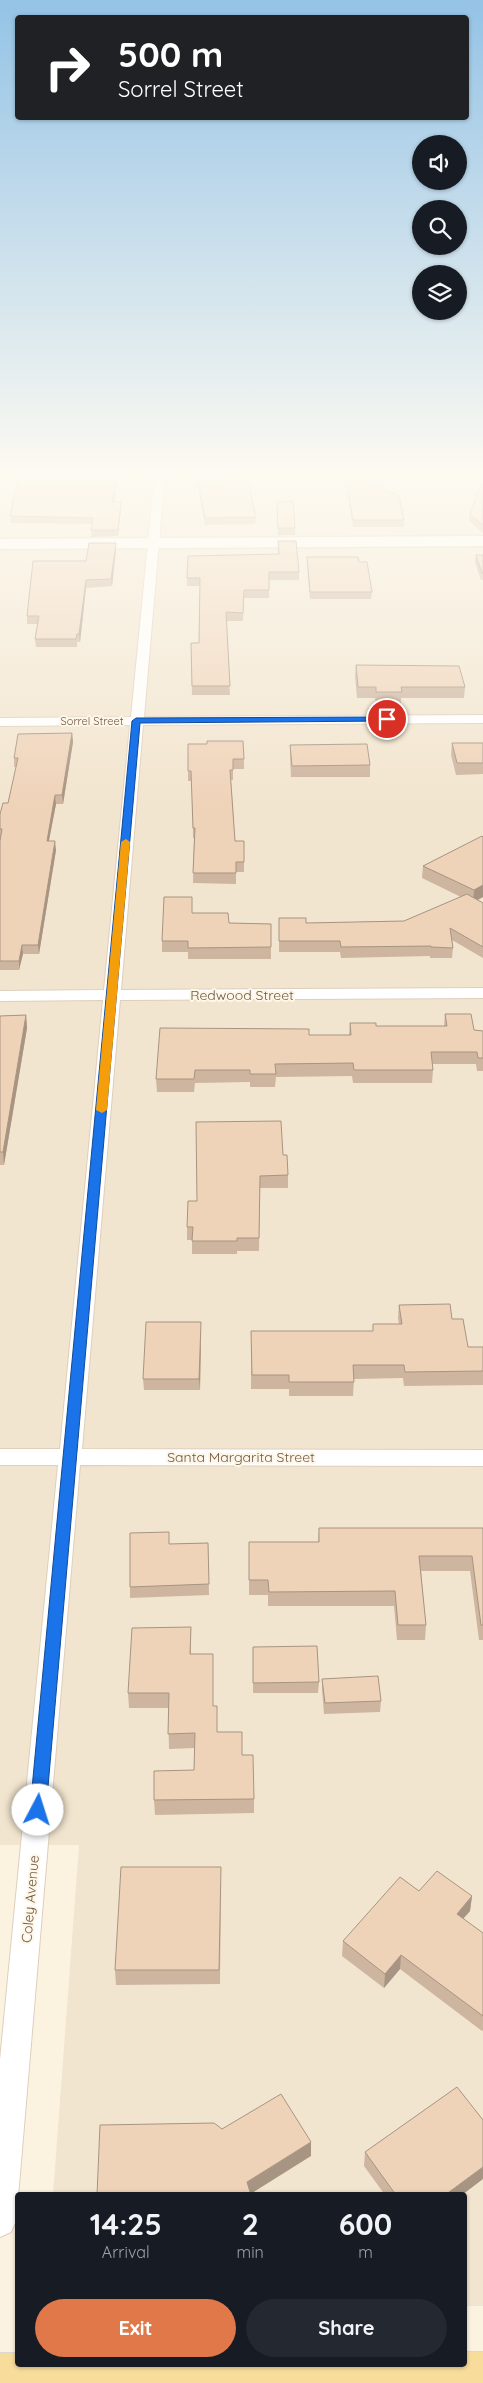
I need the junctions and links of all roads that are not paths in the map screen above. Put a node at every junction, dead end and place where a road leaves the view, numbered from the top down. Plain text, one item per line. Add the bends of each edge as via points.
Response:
1 (150, 583) edge
2 (483, 719) edge
3 (136, 721) junction
4 (0, 722) edge
5 (483, 993) edge
6 (0, 996) edge
7 (112, 996) junction
8 (70, 1456) junction
9 (0, 1458) edge
10 (483, 1458) edge
11 (0, 2221) edge
12 (483, 2376) edge
13 (0, 2377) edge

1 - 3 street, Coley Avenue
2 - 3 street, Sorrel Street
3 - 4 street, Sorrel Street
3 - 7 street, Coley Avenue
5 - 7 street, Redwood Street
6 - 7 street, Redwood Street
7 - 8 street, Coley Avenue
8 - 9 street, Santa Margarita Street
8 - 10 street, Santa Margarita Street
8 - 11 street, Coley Avenue
12 - 13 main road

